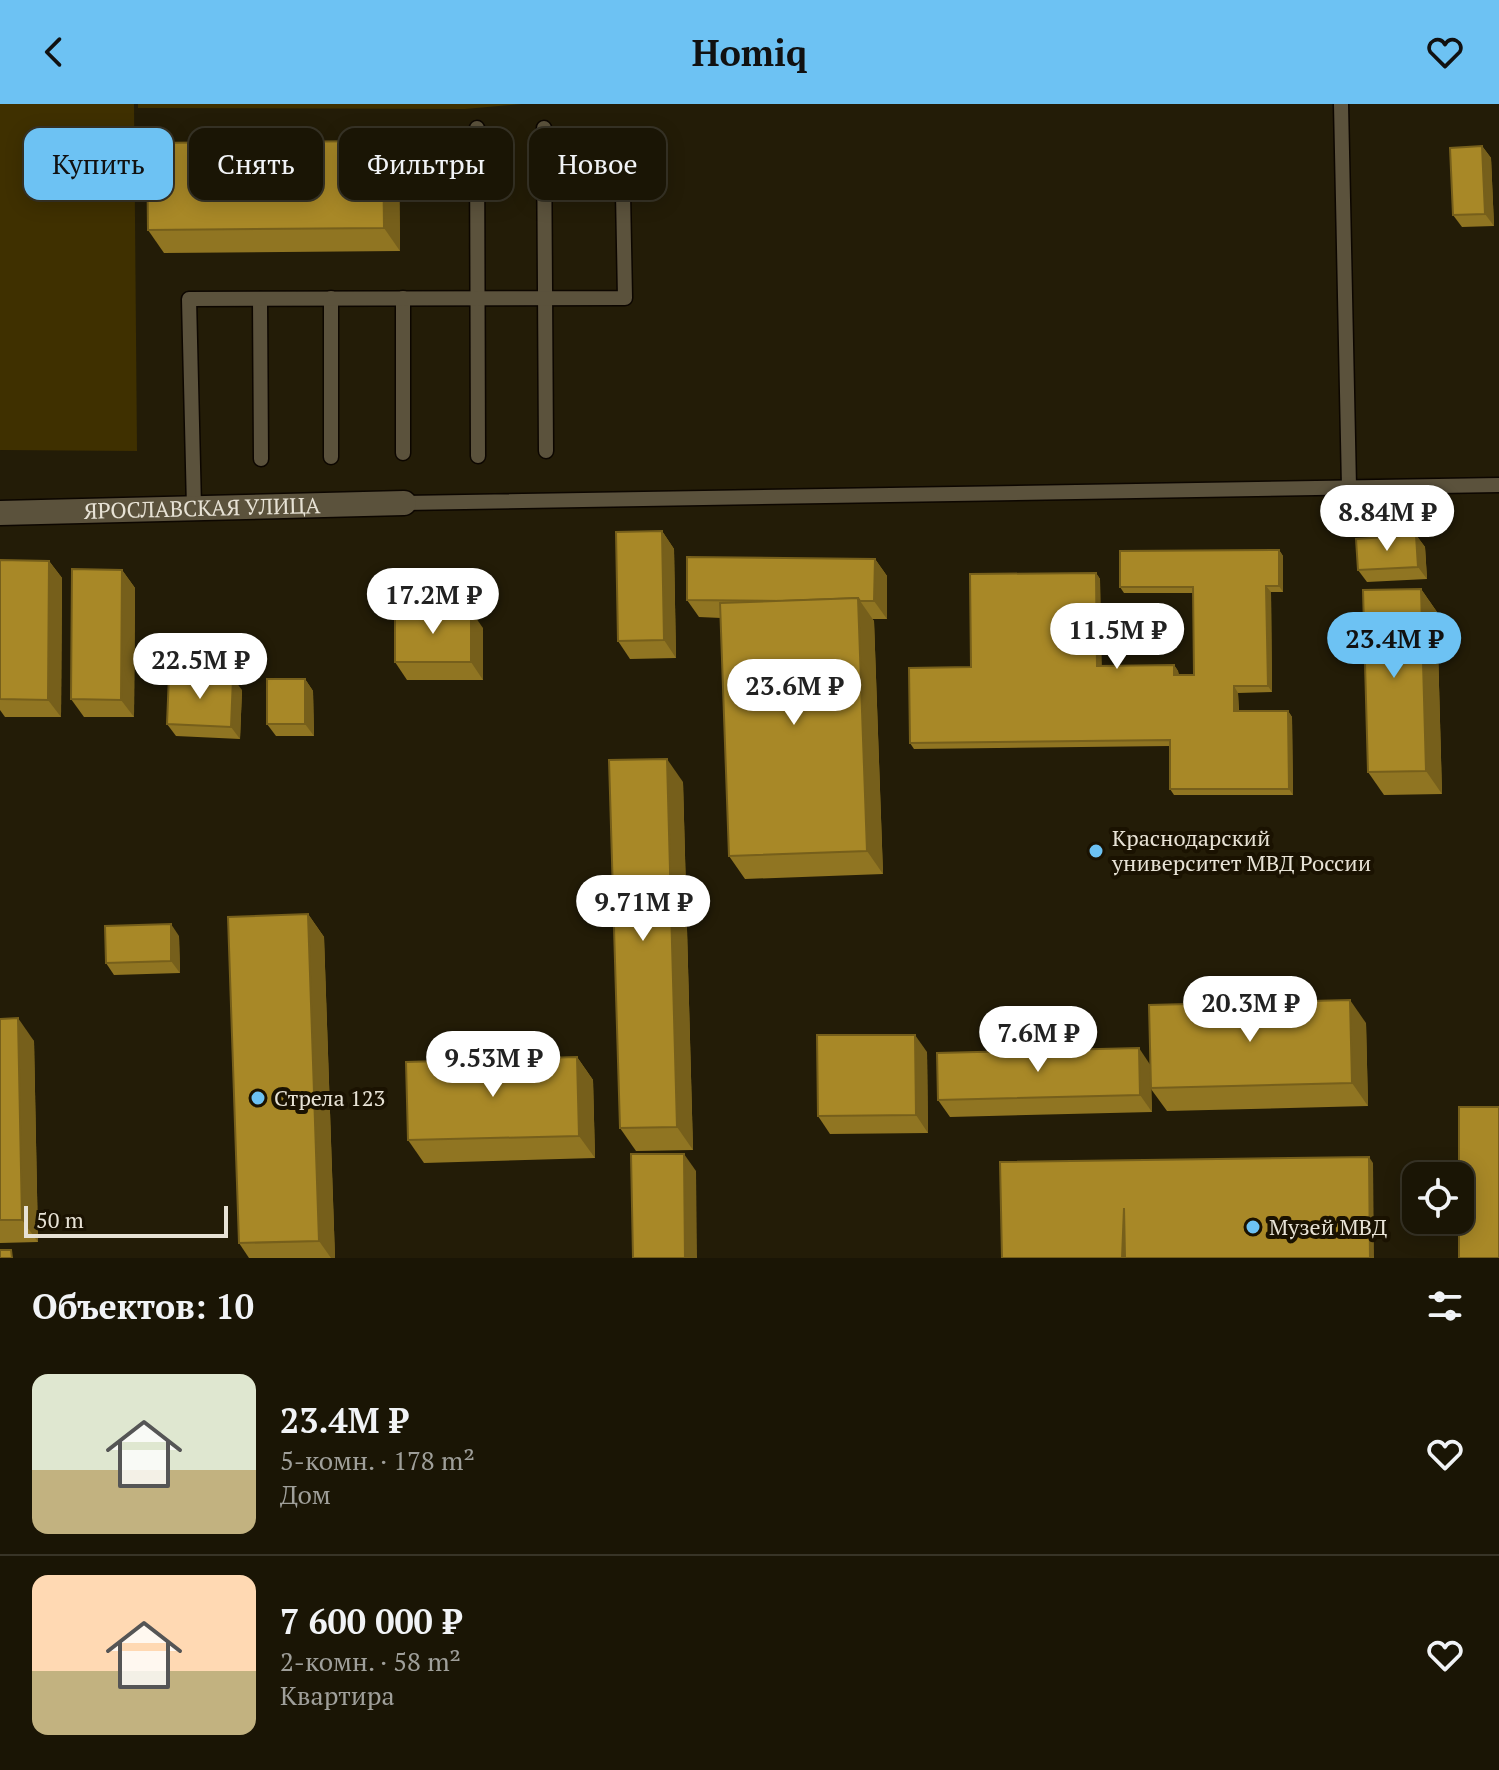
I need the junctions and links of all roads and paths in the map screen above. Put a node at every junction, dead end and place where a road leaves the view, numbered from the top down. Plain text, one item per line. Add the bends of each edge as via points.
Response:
1 (1341, 104) edge
2 (477, 200) edge
3 (545, 200) edge
4 (623, 200) edge
5 (331, 298) junction
6 (403, 298) junction
7 (478, 298) junction
8 (546, 298) junction
9 (260, 299) junction
10 (546, 451) dead end
11 (403, 453) dead end
12 (478, 456) dead end
13 (331, 457) dead end
14 (261, 459) dead end
15 (1499, 485) edge
16 (1349, 487) junction
17 (404, 503) joint
18 (194, 508) junction
19 (0, 513) edge

1 - 16 lane
2 - 7 lane
3 - 8 lane
4 - 8 lane via 625,298
5 - 6 lane
5 - 9 lane
5 - 13 lane
6 - 7 lane
6 - 11 lane
7 - 8 lane
7 - 12 lane
8 - 10 lane
9 - 14 lane
9 - 18 lane via 189,299
15 - 16 lane
16 - 17 lane
17 - 18 street, ЯРОСЛАВСКАЯ УЛИЦА
18 - 19 street, ЯРОСЛАВСКАЯ УЛИЦА

